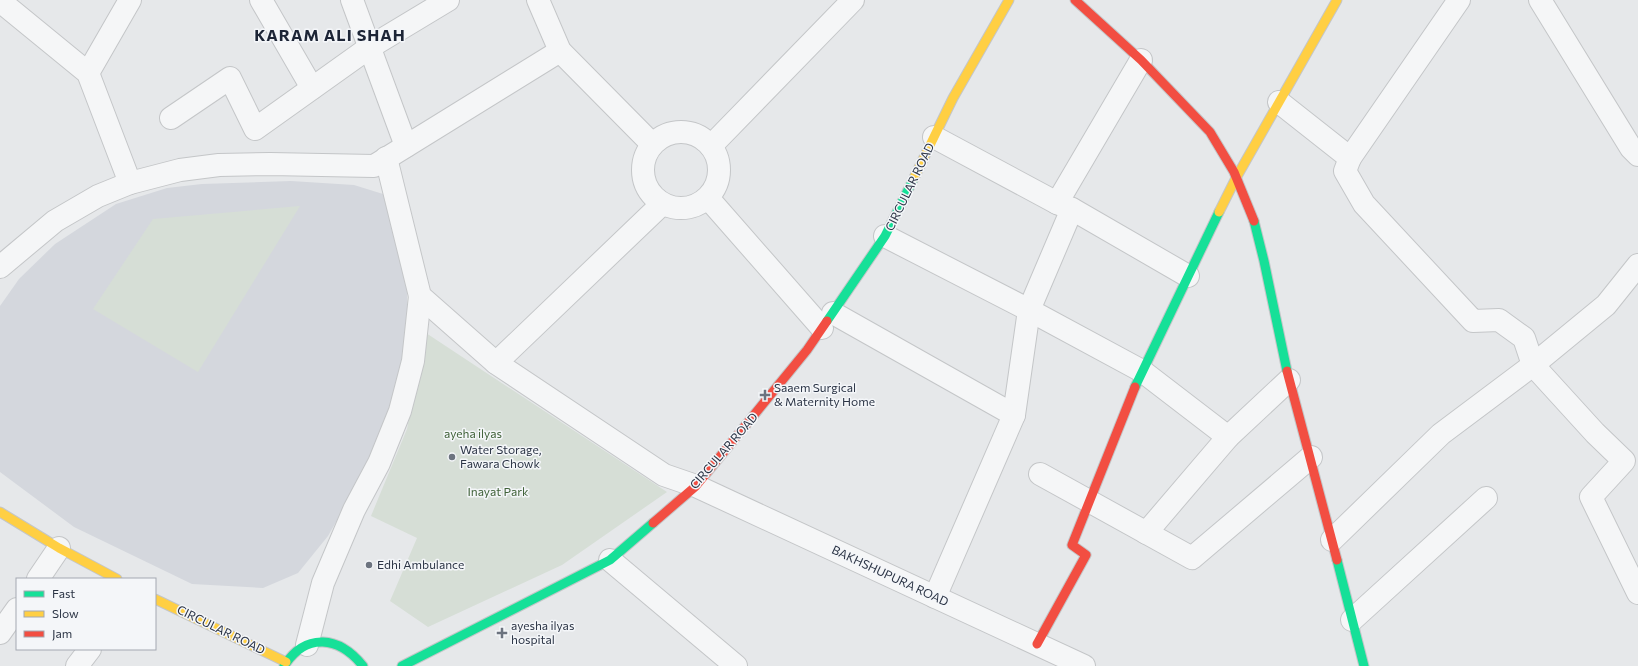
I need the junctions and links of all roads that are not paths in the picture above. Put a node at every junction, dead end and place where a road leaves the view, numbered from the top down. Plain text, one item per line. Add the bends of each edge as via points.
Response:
1 (130, 0) edge
2 (261, 0) edge
3 (352, 0) edge
4 (448, 0) edge
5 (538, 0) edge
6 (853, 0) edge
7 (1009, 0) edge
8 (1075, 0) edge
9 (1337, 0) edge
10 (1459, 0) edge
11 (1540, 0) edge
12 (0, 1) edge
13 (370, 47) junction
14 (560, 51) junction
15 (1141, 60) junction
16 (88, 74) junction
17 (312, 88) junction
18 (1279, 102) junction
19 (172, 118) dead end
20 (934, 137) junction
21 (652, 144) junction
22 (406, 146) junction
23 (711, 146) junction
24 (1638, 155) edge
25 (386, 158) junction
26 (1350, 158) junction
27 (1236, 178) junction
28 (130, 183) junction
29 (708, 198) junction
30 (662, 204) junction
31 (1064, 206) junction
32 (885, 236) junction
33 (1638, 265) edge
34 (0, 267) edge
35 (1188, 276) junction
36 (420, 296) junction
37 (1029, 310) junction
38 (827, 321) junction
39 (496, 363) junction
40 (1532, 365) junction
41 (1142, 371) junction
42 (1289, 380) junction
43 (1014, 415) junction
44 (1228, 437) junction
45 (1311, 457) junction
46 (1040, 474) dead end
47 (696, 486) junction
48 (1486, 498) dead end
49 (1089, 501) junction
50 (0, 512) edge
51 (1146, 533) junction
52 (1332, 540) junction
53 (59, 548) junction
54 (610, 560) junction
55 (39, 578) edge
56 (115, 578) edge
57 (1638, 593) edge
58 (935, 597) junction
59 (156, 599) edge
60 (16, 610) edge
61 (1352, 620) junction
62 (0, 633) edge
63 (1037, 644) junction
64 (307, 645) junction
65 (89, 650) edge
66 (285, 664) edge
67 (77, 666) edge
68 (363, 666) edge
69 (402, 666) edge
70 (736, 666) edge
71 (1084, 666) edge
72 (1364, 666) edge

1 - 16 street
2 - 17 street
3 - 13 street
4 - 13 street
5 - 14 street
6 - 23 street
7 - 20 street, CIRCULAR ROAD via 953,98
8 - 15 street
9 - 18 street
10 - 26 street
11 - 24 street via 1631,148
12 - 16 street
13 - 17 street
13 - 22 street
14 - 21 street
14 - 22 street
15 - 27 street via 1210,132
15 - 31 street
16 - 28 street
17 - 19 street via 255,129 230,78
18 - 26 street
18 - 27 street
20 - 31 street
20 - 32 street, CIRCULAR ROAD
21 - 23 street via 667,134 680,131 693,133
21 - 30 street via 645,155 642,169 651,196
22 - 25 street
23 - 29 street via 719,162 719,176 716,187
25 - 28 street via 374,166 219,165 180,170
25 - 36 street
26 - 40 street via 1345,171 1364,204 1473,321 1499,320 1524,338
27 - 35 street
27 - 42 street via 1252,218 1264,261
28 - 34 street via 98,196 55,221
29 - 30 street via 688,209 674,209
29 - 38 street
30 - 39 street
31 - 35 street
31 - 37 street
32 - 37 street
32 - 38 street, CIRCULAR ROAD
33 - 40 street via 1606,305
35 - 41 street
36 - 39 street, BAKHSHUPURA ROAD
36 - 64 street via 413,361 400,412 379,463 354,510 324,583
37 - 41 street
37 - 43 street
38 - 43 street
38 - 47 street, CIRCULAR ROAD via 765,403
39 - 47 street, BAKHSHUPURA ROAD via 664,474
40 - 52 street via 1441,434
40 - 57 street via 1624,461 1591,497
41 - 44 street
41 - 49 street
42 - 44 street
42 - 45 street
43 - 58 street
44 - 51 street
45 - 51 street via 1192,558
45 - 52 street
46 - 49 street
47 - 54 street, CIRCULAR ROAD
47 - 58 street, BAKHSHUPURA ROAD
48 - 61 street
49 - 51 street
49 - 63 street via 1072,545 1086,554
50 - 53 street
52 - 61 street
53 - 55 street
53 - 56 street
54 - 69 street, CIRCULAR ROAD
54 - 70 street
58 - 63 street, BAKHSHUPURA ROAD
59 - 66 street, CIRCULAR ROAD
60 - 62 street
61 - 72 street
63 - 71 street, BAKHSHUPURA ROAD
64 - 66 street via 295,651
64 - 68 street via 335,643 348,649
65 - 67 street

